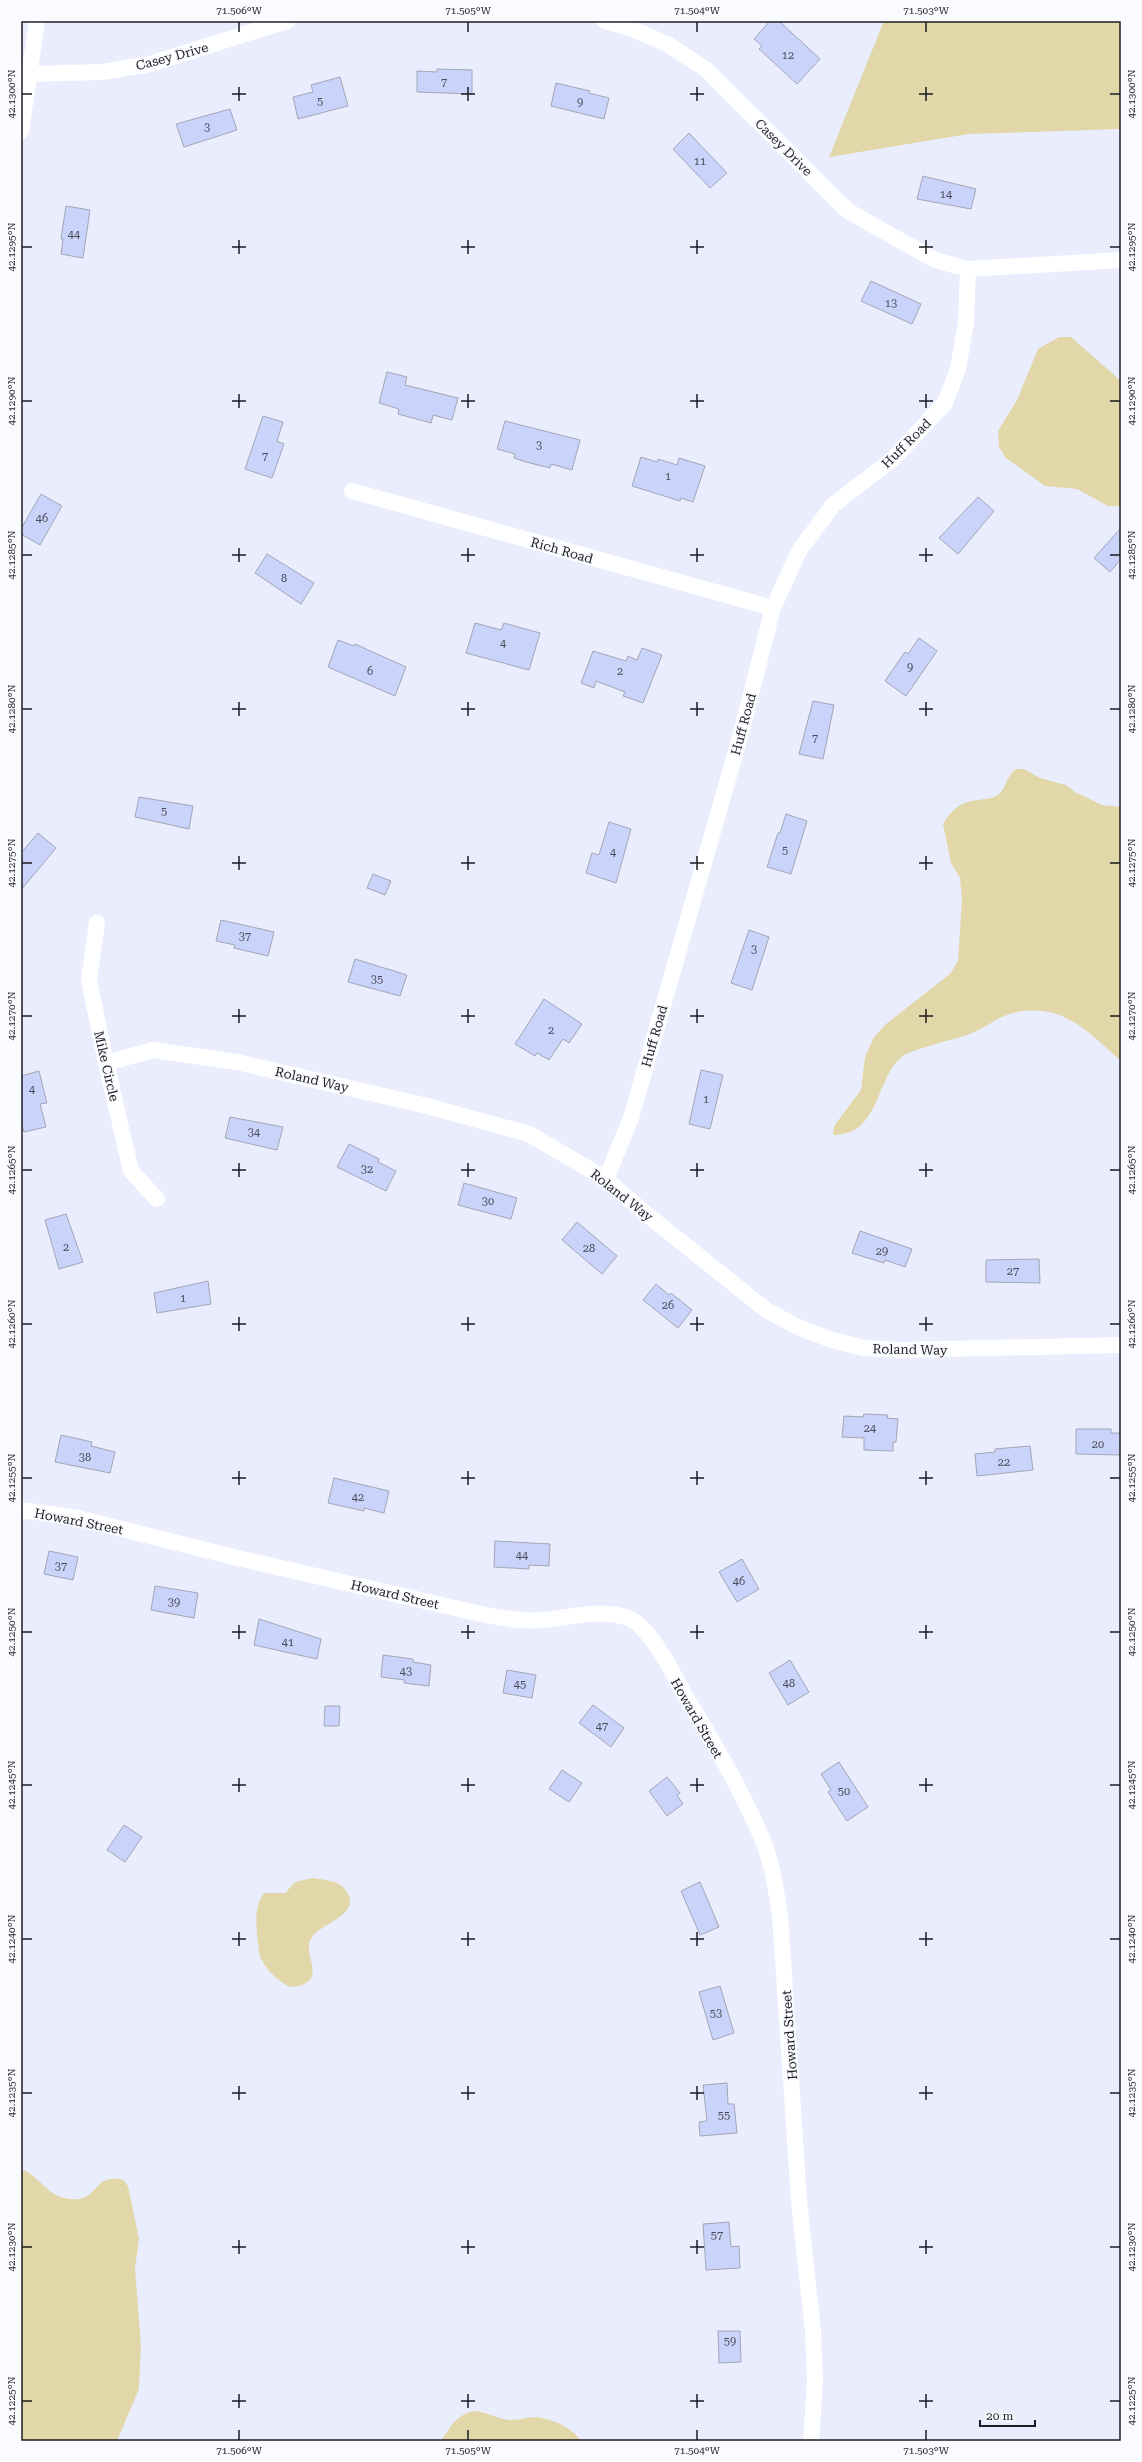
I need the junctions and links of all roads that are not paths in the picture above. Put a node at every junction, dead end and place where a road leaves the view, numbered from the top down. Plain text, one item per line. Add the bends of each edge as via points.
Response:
1 (37, 21) edge
2 (287, 21) edge
3 (604, 21) edge
4 (30, 74) junction
5 (21, 131) edge
6 (1121, 260) edge
7 (968, 269) junction
8 (352, 491) dead end
9 (773, 608) junction
10 (97, 923) dead end
11 (106, 1063) junction
12 (606, 1179) junction
13 (158, 1199) dead end
14 (1121, 1345) edge
15 (21, 1510) edge
16 (810, 2441) edge

1 - 4 street
2 - 4 street, Casey Drive via 150,64 102,72
3 - 7 street, Casey Drive via 628,27 668,44 707,70 848,211 935,260
4 - 5 street
6 - 7 street, Casey Drive
7 - 9 street, Huff Road via 966,323 958,369 945,403 893,459 833,505 799,551
8 - 9 street, Rich Road
9 - 12 street, Huff Road via 740,737 633,1111
10 - 11 street, Mike Circle via 89,980
11 - 12 street, Roland Way via 153,1050 237,1062 330,1083 428,1106 529,1134
11 - 13 street, Mike Circle via 131,1171
12 - 14 street, Roland Way via 766,1310 800,1328 832,1340 864,1348 902,1350
15 - 16 street, Howard Street via 78,1518 481,1614 510,1619 543,1620 580,1614 609,1613 627,1617 642,1628 656,1645 738,1791 762,1837 774,1876 780,1915 799,2200 813,2332 815,2380

